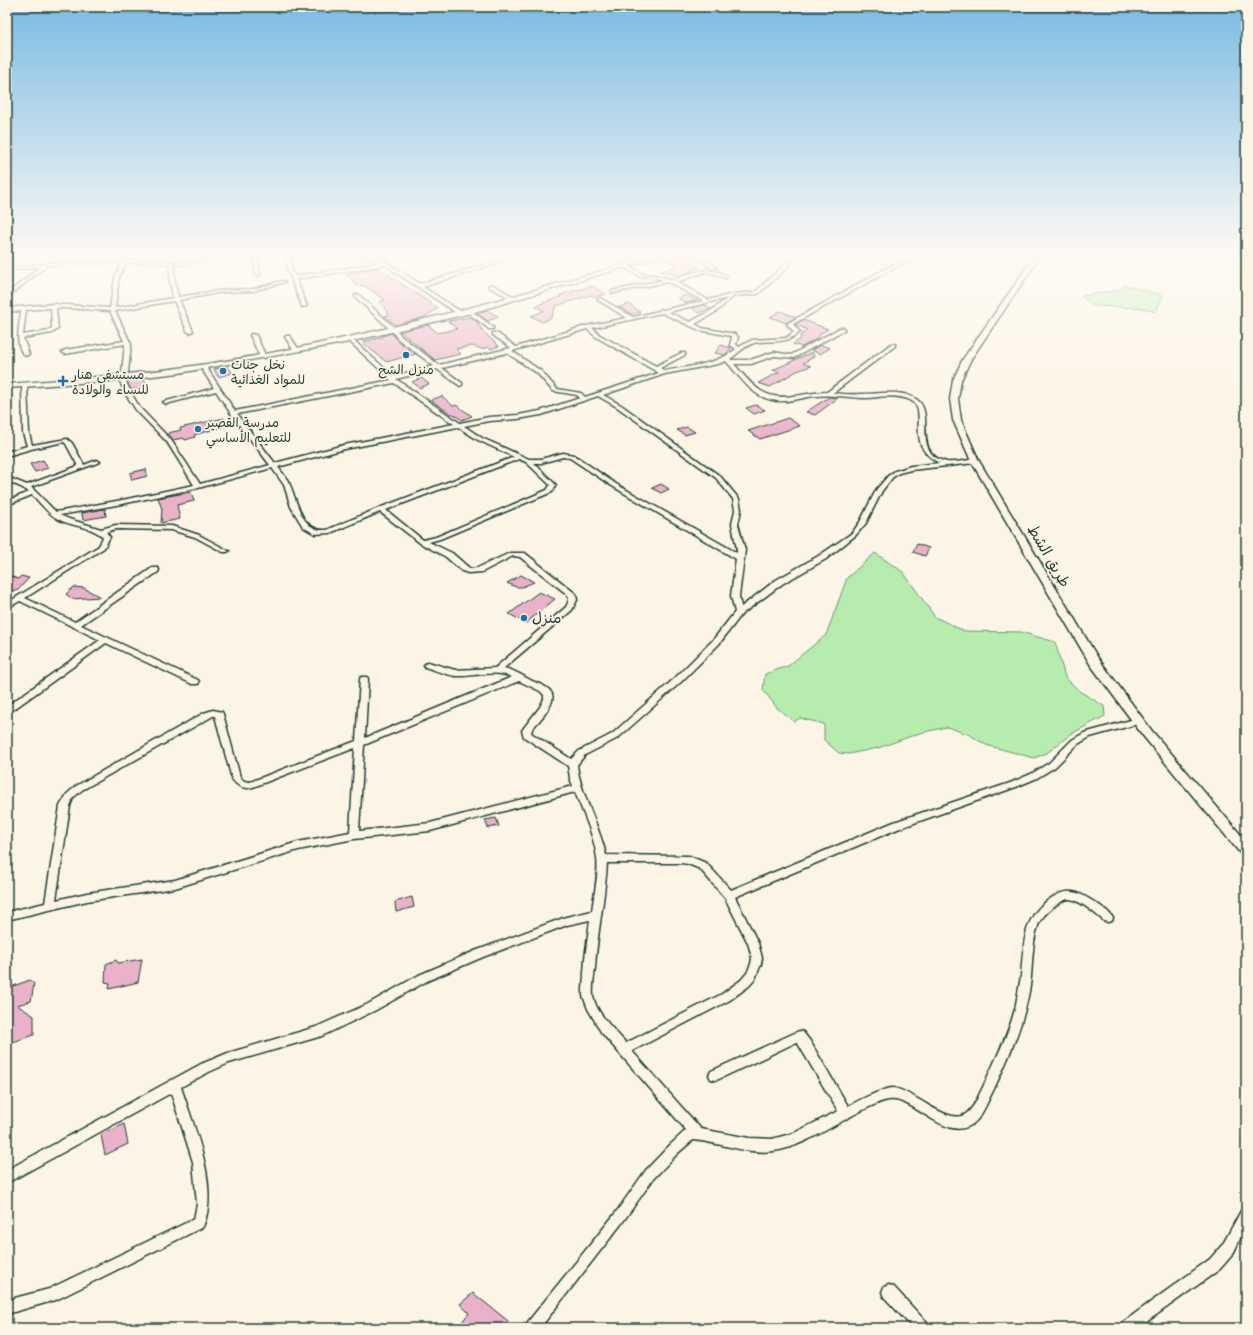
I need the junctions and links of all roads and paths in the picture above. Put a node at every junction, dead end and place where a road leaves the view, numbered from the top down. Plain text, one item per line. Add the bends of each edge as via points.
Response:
1 (23, 316) edge
2 (54, 316) edge
3 (115, 316) edge
4 (182, 316) edge
5 (379, 316) edge
6 (451, 316) edge
7 (475, 316) edge
8 (628, 316) edge
9 (642, 316) edge
10 (673, 316) edge
11 (705, 316) edge
12 (804, 316) edge
13 (996, 316) edge
14 (632, 319) junction
15 (691, 324) junction
16 (588, 326) junction
17 (491, 328) dead end
18 (842, 329) dead end
19 (394, 330) junction
20 (190, 331) dead end
21 (495, 334) dead end
22 (253, 335) dead end
23 (20, 337) junction
24 (288, 337) dead end
25 (351, 340) junction
26 (127, 342) junction
27 (893, 345) dead end
28 (739, 349) junction
29 (296, 350) junction
30 (515, 350) junction
31 (508, 351) junction
32 (65, 352) dead end
33 (26, 354) dead end
34 (683, 354) dead end
35 (263, 357) junction
36 (728, 360) junction
37 (204, 366) junction
38 (436, 367) junction
39 (656, 368) junction
40 (664, 373) junction
41 (122, 377) junction
42 (393, 380) junction
43 (460, 384) dead end
44 (24, 385) junction
45 (7, 386) edge
46 (217, 389) junction
47 (598, 394) junction
48 (828, 394) junction
49 (584, 399) junction
50 (166, 402) dead end
51 (233, 413) junction
52 (459, 426) junction
53 (30, 447) junction
54 (7, 454) edge
55 (517, 458) junction
56 (528, 461) junction
57 (975, 461) junction
58 (97, 462) dead end
59 (947, 464) junction
60 (274, 465) junction
61 (82, 467) junction
62 (7, 479) edge
63 (198, 486) junction
64 (26, 487) junction
65 (33, 492) junction
66 (7, 503) edge
67 (381, 509) junction
68 (54, 514) junction
69 (100, 531) junction
70 (422, 542) junction
71 (226, 550) dead end
72 (740, 558) junction
73 (155, 570) dead end
74 (19, 598) junction
75 (9, 603) edge
76 (739, 612) junction
77 (75, 625) junction
78 (106, 639) junction
79 (428, 665) dead end
80 (497, 670) junction
81 (520, 677) junction
82 (364, 679) dead end
83 (195, 682) dead end
84 (7, 710) edge
85 (1138, 721) junction
86 (360, 742) junction
87 (572, 764) junction
88 (578, 788) junction
89 (354, 835) junction
90 (1246, 850) edge
91 (602, 859) junction
92 (729, 895) junction
93 (50, 904) junction
94 (597, 914) junction
95 (7, 916) edge
96 (1108, 918) dead end
97 (624, 1050) junction
98 (715, 1075) dead end
99 (175, 1086) junction
100 (845, 1112) junction
101 (698, 1135) junction
102 (7, 1177) edge
103 (1246, 1213) edge
104 (889, 1292) dead end
105 (7, 1307) edge
106 (532, 1328) edge
107 (922, 1328) edge
108 (1127, 1328) edge

1 - 23 street
2 - 23 street via 55,329
3 - 26 street
4 - 20 street
5 - 19 street
6 - 19 main road
7 - 17 street
8 - 14 street
9 - 14 street
10 - 15 street
11 - 15 street
12 - 28 street via 790,324 797,332 787,339 752,342
13 - 57 main road, طريق الشط via 966,359 957,380 954,399 957,420
14 - 16 street
15 - 28 street via 708,331 733,335 733,345
16 - 30 street
16 - 39 street via 598,336
18 - 36 street via 792,357 774,354 751,362
19 - 25 main road
19 - 38 street via 400,338
21 - 30 street
22 - 35 street
23 - 33 street
24 - 29 street
25 - 29 main road
25 - 42 street
26 - 32 street
26 - 41 street via 125,372
27 - 48 street
28 - 36 street
29 - 35 main road
30 - 31 street
31 - 38 street
31 - 49 street via 539,372 554,390 579,394
34 - 39 street
35 - 37 main road
36 - 40 street
36 - 48 street via 737,369 742,380 766,396 789,399
37 - 41 main road
37 - 46 street
38 - 42 street
38 - 43 street
39 - 40 street
40 - 47 street
41 - 44 main road
41 - 63 street via 138,409 169,441
42 - 51 street
42 - 52 street
44 - 45 main road
44 - 53 street via 26,433
46 - 50 street
46 - 51 street
47 - 49 street
47 - 72 street via 619,406 718,477 730,490 736,499 738,510 735,524 740,543
48 - 59 street via 894,395 915,400 922,408 921,436 924,447 932,457
49 - 52 street via 541,413 489,419
51 - 60 street
52 - 55 street
52 - 60 street via 344,447
53 - 54 street
53 - 61 street via 65,440
55 - 56 street
55 - 67 street
56 - 70 street via 553,485 550,491 451,533
56 - 72 street via 541,461 563,455 572,456 614,485
57 - 59 street
57 - 85 main road, طريق الشط via 1094,662
58 - 61 street
59 - 76 street via 902,470 890,477 879,490 860,528 851,537 823,557 779,582
60 - 63 street
60 - 67 street via 287,485 294,508 306,526 317,533 336,530
61 - 64 street
62 - 64 street
63 - 68 street
64 - 65 street
65 - 66 street
65 - 68 street
67 - 70 street
68 - 69 street via 72,523
69 - 71 street via 116,527 172,528 197,536
69 - 74 street via 107,537 102,547
70 - 80 street via 449,555 471,571 479,570 516,553 522,554 572,594 573,600 569,608
72 - 76 street via 735,596
73 - 77 street
74 - 75 street
74 - 77 street
76 - 87 street via 716,642 678,680 615,736 582,753
77 - 78 street
78 - 83 street
78 - 84 street
79 - 80 street via 455,673
80 - 81 street
81 - 86 street
81 - 87 street via 543,689 549,698 546,706 529,725 527,735
82 - 86 street
85 - 90 main road, طريق الشط
85 - 92 street via 1087,735 1075,742 1052,765 1020,782 897,826
86 - 89 street
86 - 93 street via 255,784 242,784 236,779 220,716 216,713 207,715 79,788 70,796 65,806
87 - 88 street
88 - 89 street via 430,827
88 - 91 street
89 - 93 street via 298,846 174,884
91 - 92 street via 690,860 703,866
91 - 94 street
92 - 97 street via 756,950 756,964 752,976 721,1000
93 - 95 street
94 - 97 street via 590,958 588,996 596,1015
94 - 99 street via 566,921 479,954 423,978 372,1007 318,1032 228,1058
96 - 100 street via 1070,895 1056,901 1038,915 1032,930 1016,1029 988,1089 971,1118 956,1123 944,1120 906,1097 893,1094
97 - 101 street
98 - 100 street via 799,1036
99 - 102 street
99 - 105 street via 199,1162 203,1204 199,1223 51,1295
100 - 101 street via 783,1143 751,1144
101 - 106 street via 691,1134 650,1174
103 - 108 street via 1228,1248 1215,1264
104 - 107 street

